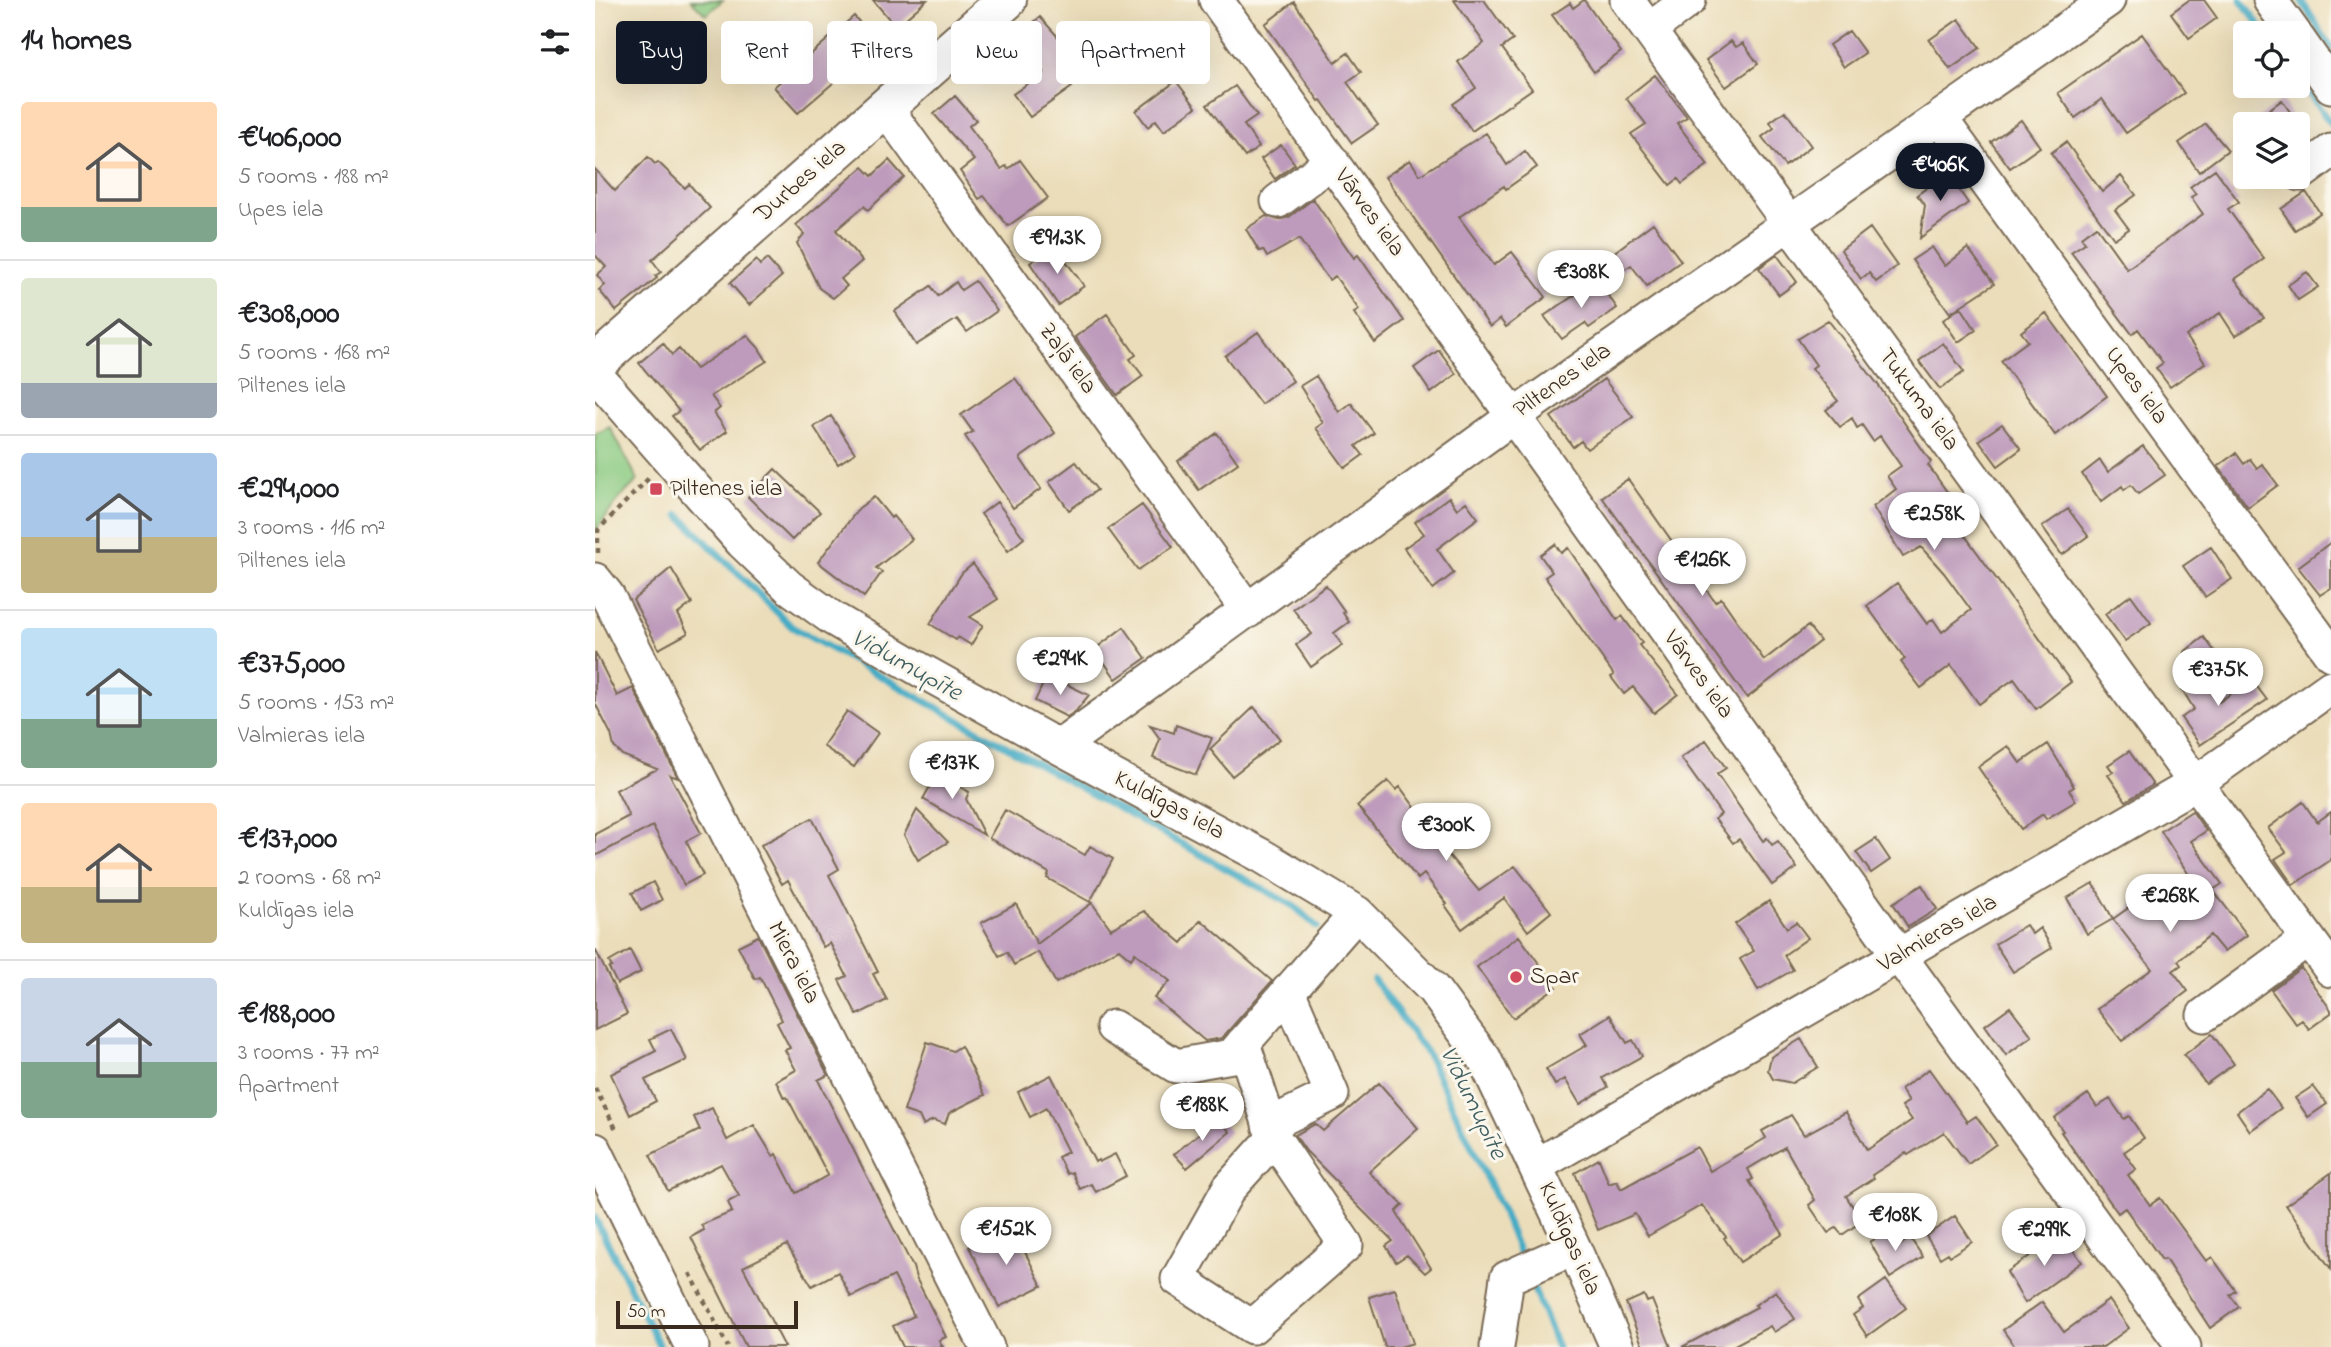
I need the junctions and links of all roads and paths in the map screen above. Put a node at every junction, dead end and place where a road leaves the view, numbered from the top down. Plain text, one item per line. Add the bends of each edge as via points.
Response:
1 (1007, 0) edge
2 (1216, 0) edge
3 (1627, 0) edge
4 (1689, 0) edge
5 (2108, 0) edge
6 (2270, 0) edge
7 (2285, 21) edge
8 (1649, 30) junction
9 (2310, 56) edge
10 (2331, 86) edge
11 (885, 107) junction
12 (1940, 118) junction
13 (2331, 151) edge
14 (1332, 161) junction
15 (2310, 167) edge
16 (1279, 201) dead end
17 (1790, 223) junction
18 (595, 364) edge
19 (595, 374) edge
20 (1514, 416) junction
21 (649, 478) dead end
22 (601, 588) edge
23 (1248, 611) junction
24 (2331, 654) edge
25 (2331, 687) edge
26 (1059, 747) junction
27 (2196, 783) junction
28 (1357, 913) junction
29 (2308, 939) junction
30 (1900, 957) junction
31 (2331, 970) edge
32 (1288, 991) junction
33 (2204, 1015) dead end
34 (1112, 1027) dead end
35 (1243, 1044) junction
36 (1271, 1131) junction
37 (595, 1150) edge
38 (1536, 1166) junction
39 (1574, 1248) junction
40 (692, 1347) edge
41 (987, 1347) edge
42 (1497, 1347) edge
43 (1617, 1347) edge
44 (2184, 1347) edge

1 - 11 main road, Durbes iela
2 - 14 street, Vārves iela
3 - 8 street, Tukuma iela
4 - 8 street
5 - 12 street, Piltenes iela
6 - 7 street
8 - 17 street, Tukuma iela
9 - 10 street
11 - 18 main road, Durbes iela
11 - 23 street, Zaļā iela
12 - 17 street, Piltenes iela
12 - 24 street, Upes iela
13 - 15 street
14 - 16 street
14 - 20 street, Vārves iela
17 - 20 street, Piltenes iela
17 - 27 street, Tukuma iela
19 - 26 street, Kuldīgas iela via 742,542 789,587 832,618
20 - 23 street, Piltenes iela
20 - 30 street, Vārves iela
21 - 22 path via 598,530
22 - 41 street, Miera iela
23 - 26 street, Piltenes iela
25 - 27 street, Valmieras iela
26 - 28 street, Kuldīgas iela via 1262,856
27 - 29 street, Tukuma iela
27 - 30 street, Valmieras iela
28 - 32 street
28 - 38 street, Kuldīgas iela via 1433,989 1484,1058
29 - 31 street, Tukuma iela
29 - 33 street
30 - 38 street, Valmieras iela
30 - 44 street, Vārves iela
32 - 35 street
32 - 36 street via 1332,1094
34 - 35 street via 1176,1066 1233,1056
35 - 36 street
36 - 36 street via 1229,1188 1178,1279 1252,1326 1346,1245
37 - 40 street
38 - 39 street, Kuldīgas iela
39 - 42 street via 1507,1278
39 - 43 street, Kuldīgas iela

